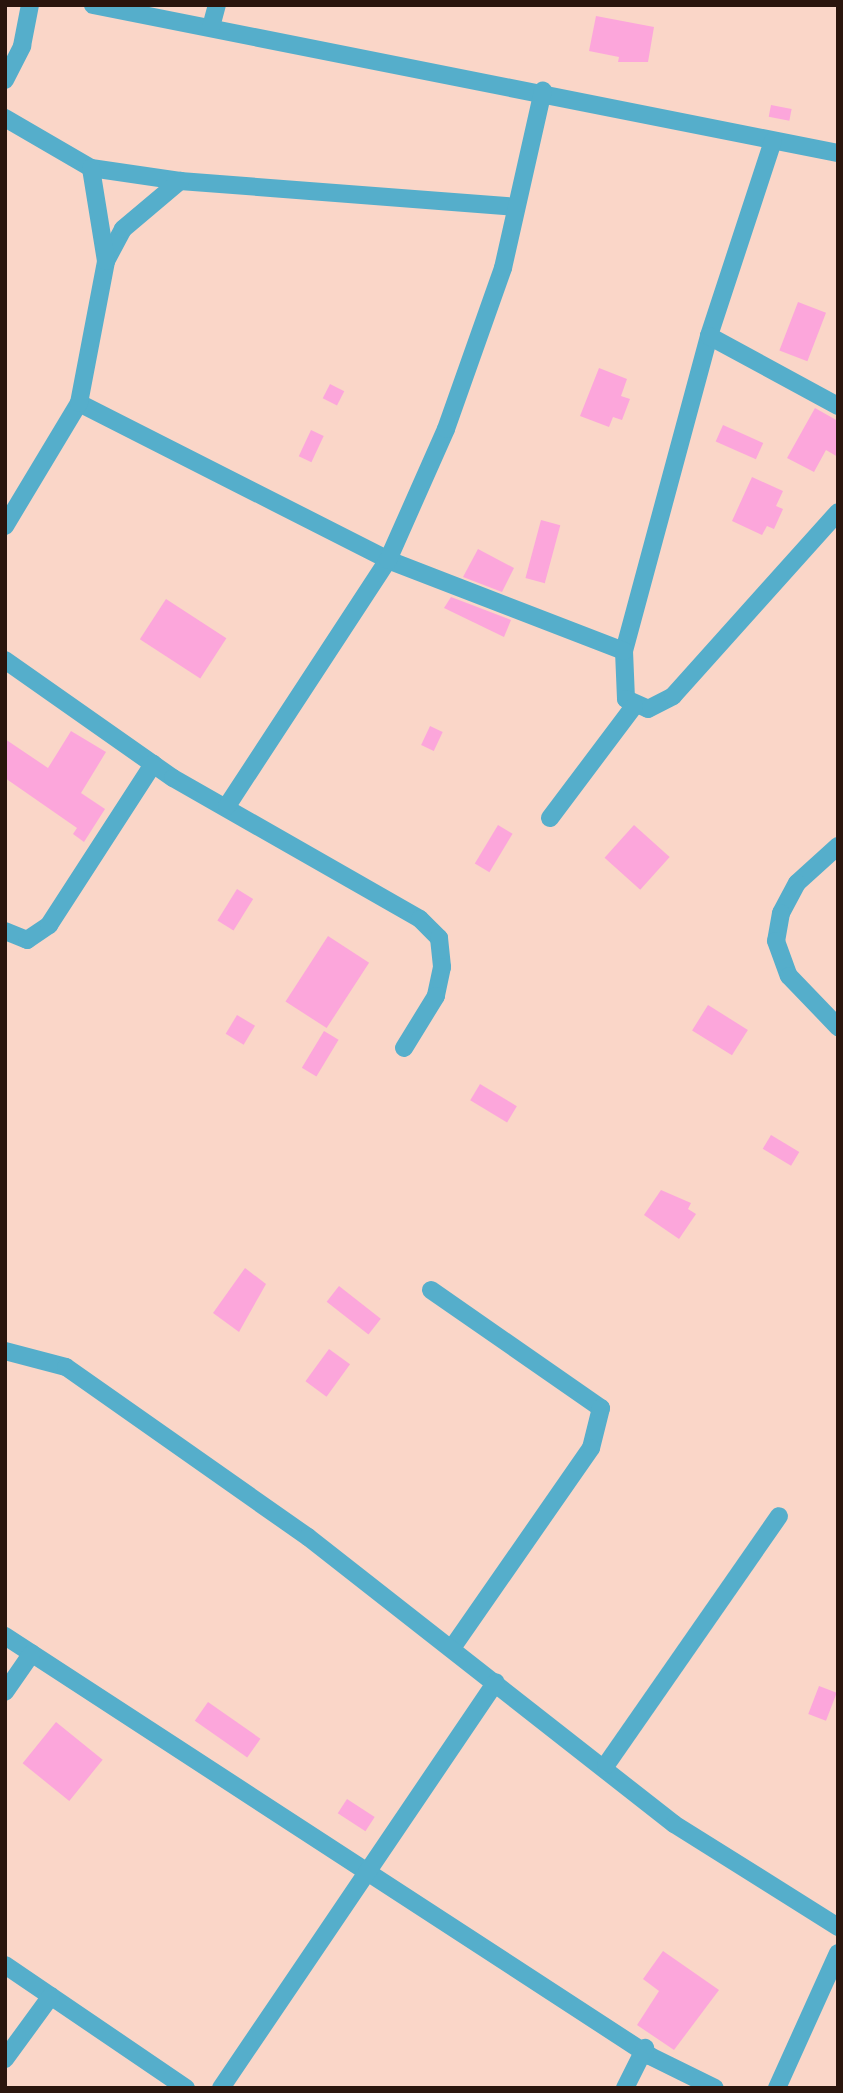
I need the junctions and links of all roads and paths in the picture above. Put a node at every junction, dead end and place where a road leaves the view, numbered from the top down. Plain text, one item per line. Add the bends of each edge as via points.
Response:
1 (30, 5) edge
2 (93, 5) edge
3 (217, 5) edge
4 (211, 27) junction
5 (5, 80) edge
6 (543, 90) junction
7 (5, 118) edge
8 (773, 141) junction
9 (838, 153) edge
10 (91, 168) junction
11 (180, 181) junction
12 (516, 207) junction
13 (106, 261) junction
14 (709, 336) junction
15 (79, 402) junction
16 (838, 406) edge
17 (838, 512) edge
18 (5, 526) edge
19 (388, 560) junction
20 (624, 651) junction
21 (5, 660) edge
22 (634, 706) junction
23 (153, 764) junction
24 (227, 806) junction
25 (550, 818) dead end
26 (838, 846) edge
27 (5, 931) edge
28 (838, 1027) edge
29 (404, 1048) dead end
30 (431, 1290) dead end
31 (5, 1351) edge
32 (779, 1516) dead end
33 (5, 1636) edge
34 (452, 1648) junction
35 (32, 1653) junction
36 (496, 1682) junction
37 (5, 1692) edge
38 (606, 1765) junction
39 (369, 1871) junction
40 (838, 1927) edge
41 (838, 1953) edge
42 (5, 1965) edge
43 (51, 1996) junction
44 (645, 2048) junction
45 (5, 2059) edge
46 (225, 2086) edge
47 (186, 2088) edge
48 (625, 2088) edge
49 (715, 2088) edge
50 (777, 2088) edge

1 - 5 street via 22,46
2 - 4 street
3 - 4 street
4 - 6 street
6 - 8 street
6 - 12 street
7 - 10 street
8 - 9 street
8 - 14 street
10 - 11 street
10 - 13 street
11 - 12 street
11 - 13 street via 123,229
12 - 19 street via 502,268 446,429
13 - 15 street
14 - 16 street
14 - 20 street
15 - 18 street
15 - 19 street
17 - 22 street via 673,696 648,709
19 - 20 street
19 - 24 street
20 - 22 street via 623,693
21 - 23 street
22 - 25 street
23 - 24 street
23 - 27 street via 49,925 27,940
24 - 29 street via 420,919 439,937 436,996
26 - 28 street via 797,883 781,913 776,941 789,976
30 - 34 street via 601,1408 591,1448
31 - 34 street via 66,1367
32 - 38 street
33 - 35 street
34 - 36 street
35 - 37 street
35 - 39 street
36 - 38 street
36 - 39 street
38 - 40 street via 674,1824
39 - 44 street
39 - 46 street
41 - 50 street
42 - 43 street
43 - 45 street
43 - 47 street
44 - 48 street
44 - 49 street

